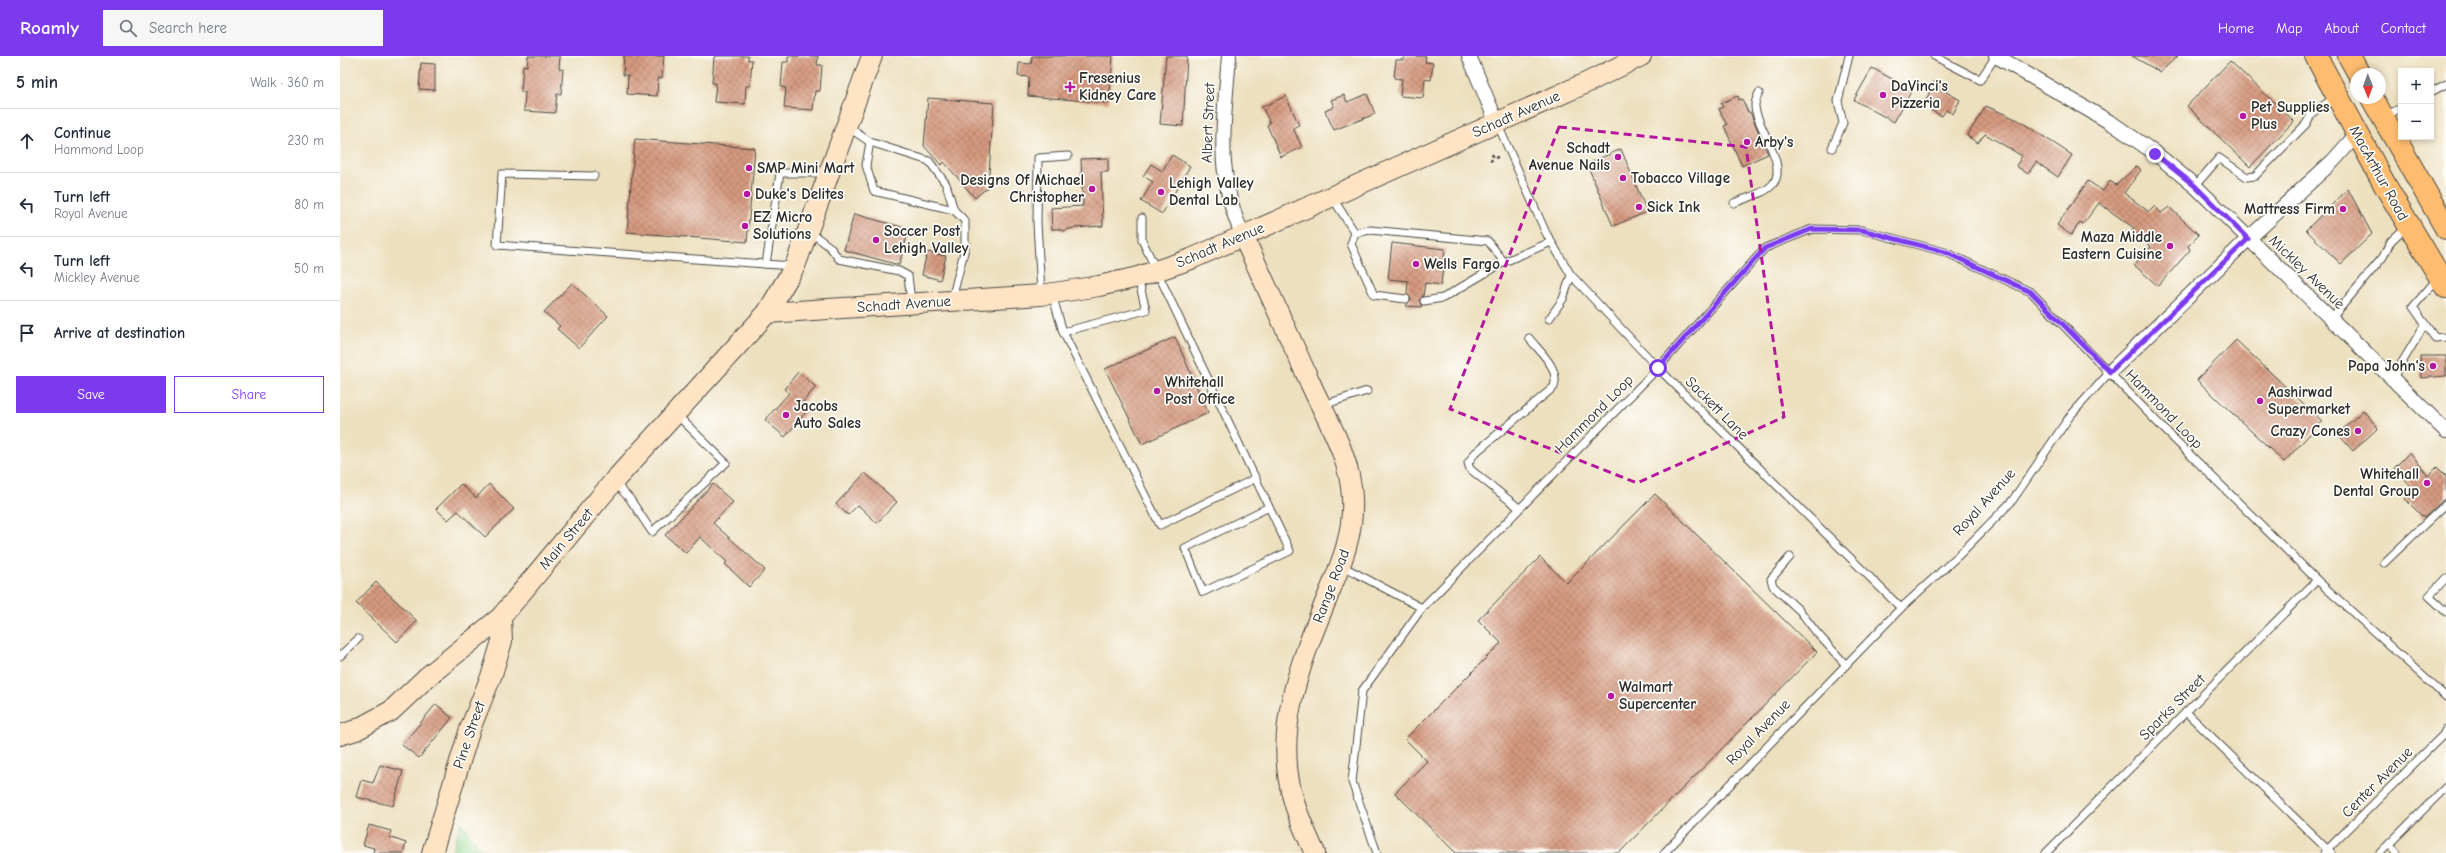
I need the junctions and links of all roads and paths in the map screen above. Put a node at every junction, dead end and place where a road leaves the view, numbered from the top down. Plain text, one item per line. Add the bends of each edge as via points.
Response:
1 (872, 56) edge
2 (1229, 56) edge
3 (1468, 56) edge
4 (1641, 56) edge
5 (1849, 56) edge
6 (1934, 56) edge
7 (1996, 56) edge
8 (2316, 56) edge
9 (2349, 56) edge
10 (2356, 68) edge
11 (2446, 84) edge
12 (2434, 90) edge
13 (1759, 93) dead end
14 (2337, 96) junction
15 (2380, 104) edge
16 (2392, 113) edge
17 (1497, 123) junction
18 (847, 126) junction
19 (2357, 134) junction
20 (870, 142) junction
21 (1832, 148) dead end
22 (1492, 154) dead end
23 (1068, 156) dead end
24 (1499, 156) dead end
25 (1494, 159) junction
26 (1490, 160) dead end
27 (829, 173) junction
28 (594, 176) dead end
29 (2195, 186) junction
30 (1332, 196) junction
31 (1734, 203) dead end
32 (954, 210) junction
33 (1142, 218) dead end
34 (2408, 225) junction
35 (2446, 228) edge
36 (808, 231) junction
37 (1355, 232) junction
38 (1243, 236) junction
39 (2248, 239) junction
40 (1552, 242) junction
41 (1504, 262) junction
42 (766, 264) junction
43 (795, 266) junction
44 (1156, 270) junction
45 (1571, 275) junction
46 (1138, 277) junction
47 (2443, 282) edge
48 (1046, 295) junction
49 (1406, 299) dead end
50 (952, 301) junction
51 (1424, 301) dead end
52 (911, 304) junction
53 (767, 313) junction
54 (1548, 319) dead end
55 (2331, 319) junction
56 (2425, 324) junction
57 (1063, 332) junction
58 (2446, 337) edge
59 (1529, 338) dead end
60 (1658, 368) junction
61 (2110, 372) junction
62 (2392, 379) junction
63 (1367, 391) dead end
64 (1321, 406) junction
65 (675, 414) junction
66 (2446, 431) edge
67 (1256, 478) junction
68 (613, 482) junction
69 (2446, 504) edge
70 (1269, 507) junction
71 (1519, 508) junction
72 (1790, 557) dead end
73 (2384, 564) dead end
74 (1342, 566) junction
75 (2446, 578) edge
76 (2317, 580) junction
77 (1422, 608) junction
78 (1901, 608) junction
79 (2446, 612) edge
80 (501, 617) junction
81 (358, 639) dead end
82 (340, 656) edge
83 (1846, 665) junction
84 (2446, 697) edge
85 (2186, 712) junction
86 (2446, 728) edge
87 (340, 735) edge
88 (2446, 787) edge
89 (2389, 844) junction
90 (2327, 852) edge
91 (432, 853) edge
92 (1315, 853) edge
93 (1377, 853) edge
94 (1664, 853) edge
95 (2046, 853) edge
96 (2380, 853) edge
97 (2397, 853) edge

1 - 18 main road, Main Street
2 - 38 street, Albert Street via 1222,146 1223,171 1228,196
3 - 17 street
4 - 17 main road, Schadt Avenue
5 - 21 lane via 1838,101 1843,122
6 - 7 lane via 1980,80
7 - 29 street, Mickley Avenue via 2113,124
8 - 14 highway, MacArthur Road
9 - 10 highway
11 - 12 lane
13 - 31 lane via 1755,106 1778,167 1777,178 1773,185 1765,190
14 - 19 highway, MacArthur Road
14 - 29 lane via 2312,113 2306,124 2255,176 2247,177 2220,158
15 - 16 highway, MacArthur Road
16 - 35 highway, MacArthur Road
17 - 30 main road, Schadt Avenue
17 - 40 lane, Sackett Lane
18 - 20 lane
18 - 27 main road, Main Street
19 - 34 highway, MacArthur Road
19 - 39 street, Royal Avenue via 2333,161
20 - 32 lane via 929,161 946,184
20 - 32 lane via 866,165 874,191
22 - 25 path
23 - 48 lane via 1038,158 1036,223
24 - 25 path
25 - 26 path
27 - 36 main road, Main Street
27 - 42 lane via 780,173
28 - 42 lane via 502,174 497,245
29 - 39 street, Mickley Avenue
30 - 37 lane
30 - 38 main road, Schadt Avenue
32 - 50 lane via 965,221 965,248
33 - 44 lane via 1142,240
34 - 47 highway, MacArthur Road
34 - 55 lane via 2392,241 2383,257
36 - 43 main road, Main Street
36 - 52 lane via 830,246 839,260 899,271 908,276
37 - 41 lane via 1370,230 1488,242
37 - 49 lane via 1351,244 1374,295
38 - 44 main road, Schadt Avenue via 1191,259
38 - 64 main road, Range Road
39 - 55 street, Mickley Avenue
39 - 61 street, Royal Avenue
40 - 41 lane
40 - 45 lane, Sackett Lane
41 - 51 lane via 1443,298
42 - 43 lane
43 - 53 main road, Main Street
44 - 46 main road, Schadt Avenue
44 - 67 lane
45 - 54 lane via 1563,298
45 - 60 lane, Sackett Lane
46 - 48 main road, Schadt Avenue
46 - 57 lane via 1146,310
47 - 56 lane via 2413,307
48 - 50 main road, Schadt Avenue
48 - 57 lane
50 - 52 main road, Schadt Avenue
52 - 53 main road, Schadt Avenue
53 - 65 main road, Main Street
55 - 62 street, Mickley Avenue
56 - 58 lane via 2435,338
56 - 62 lane
57 - 67 lane via 1160,525
59 - 71 lane via 1553,368 1556,380 1554,387 1475,453 1468,463 1470,469
60 - 61 lane, Hammond Loop via 1765,248 1812,229 1862,230 1945,252 2031,292
60 - 71 lane, Hammond Loop
60 - 78 lane, Sackett Lane
61 - 76 lane, Hammond Loop
61 - 78 lane, Royal Avenue via 2070,416 2012,501 1959,555
62 - 66 street, Mickley Avenue
63 - 64 lane
64 - 74 main road, Range Road via 1344,456 1352,497 1352,522
65 - 68 main road, Main Street
65 - 68 lane via 726,463 652,532 630,498
67 - 70 lane
68 - 80 main road, Main Street
69 - 73 lane
70 - 70 lane via 1290,551 1203,592 1185,548
71 - 77 lane, Hammond Loop
72 - 83 lane via 1770,579
74 - 77 lane
74 - 92 main road, Range Road via 1312,637 1292,696 1287,723 1287,771 1292,798
75 - 79 lane via 2429,596
76 - 84 lane, Hammond Loop
76 - 85 lane, Sparks Street
77 - 93 lane, Hammond Loop via 1362,691 1352,782
78 - 83 lane, Royal Avenue
80 - 87 main road, Main Street via 427,677 391,711 356,730
80 - 91 main road, Pine Street via 502,641 470,729
81 - 82 lane
83 - 94 lane, Royal Avenue
85 - 90 lane
85 - 95 lane, Sparks Street
86 - 90 lane, Center Avenue via 2443,735
88 - 89 lane
89 - 96 lane
89 - 97 lane

